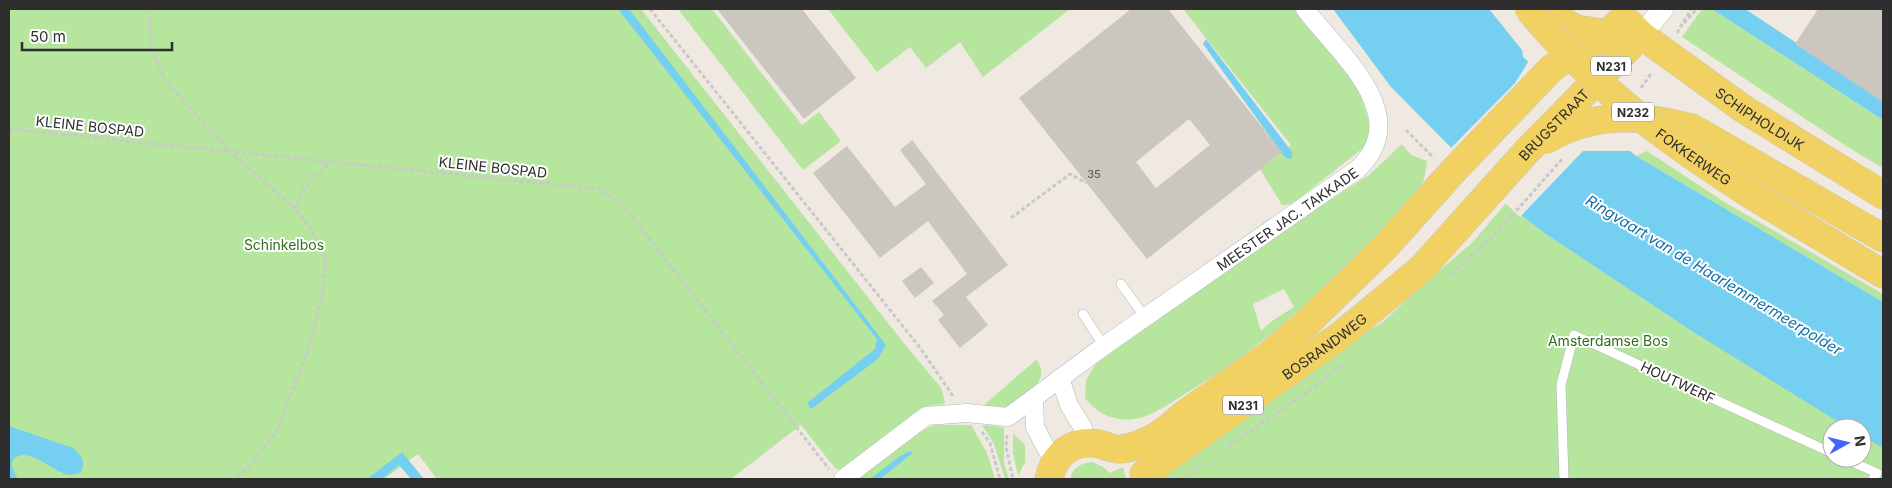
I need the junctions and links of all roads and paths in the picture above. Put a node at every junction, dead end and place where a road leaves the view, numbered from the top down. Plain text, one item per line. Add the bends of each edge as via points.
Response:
1 (149, 9) edge
2 (650, 9) edge
3 (1305, 9) edge
4 (1663, 9) edge
5 (1697, 9) edge
6 (1543, 11) edge
7 (1623, 21) edge
8 (1680, 28) dead end
9 (1555, 65) junction
10 (9, 129) edge
11 (1406, 130) dead end
12 (1425, 149) dead end
13 (1528, 150) junction
14 (230, 151) junction
15 (1570, 152) dead end
16 (329, 162) junction
17 (1456, 168) joint
18 (1086, 183) dead end
19 (1883, 195) edge
20 (1486, 196) joint
21 (295, 209) junction
22 (1509, 217) dead end
23 (1011, 218) dead end
24 (1883, 238) edge
25 (1883, 274) edge
26 (1121, 284) dead end
27 (1083, 314) dead end
28 (1145, 317) junction
29 (1104, 346) junction
30 (1060, 378) junction
31 (1034, 399) junction
32 (967, 413) junction
33 (1008, 416) junction
34 (1083, 428) junction
35 (1125, 441) junction
36 (1822, 448) edge
37 (1866, 468) edge
38 (1038, 470) edge
39 (837, 475) edge
40 (1144, 476) edge
41 (235, 479) edge
42 (1000, 479) edge
43 (1564, 479) edge
44 (1873, 479) edge

1 - 14 path via 151,47 165,81
2 - 32 path via 921,349
3 - 28 street, MEESTER JAC. TAKKADE via 1353,68 1374,101 1379,132 1375,148 1358,169
4 - 7 street, BRUGSTRAAT
5 - 8 path
6 - 7 main road via 1576,29
6 - 9 main road via 1564,39 1564,52
6 - 25 main road, FOKKERWEG / N232, bridge via 1571,56 1617,100 1704,165
7 - 9 main road, BRUGSTRAAT / N231 via 1580,52
7 - 13 main road, BRUGSTRAAT / N231 via 1580,96
7 - 19 main road, SCHIPHOLDIJK via 1745,110
9 - 17 main road, BRUGSTRAAT / N231
10 - 14 path, KLEINE BOSPAD
11 - 12 path
13 - 20 main road, BRUGSTRAAT / N231
13 - 24 main road, N232 via 1565,129 1603,119 1657,120 1692,128
14 - 16 path, KLEINE BOSPAD
14 - 21 path
15 - 22 path
16 - 21 path via 304,188
16 - 39 path, KLEINE BOSPAD via 599,190 621,203
17 - 35 main road, BOSRANDWEG / N231 via 1385,247 1307,323 1270,354 1172,426
18 - 23 path via 1070,174
20 - 40 main road, BOSRANDWEG / N231 via 1421,269 1341,335
21 - 41 path via 323,249 327,270 323,292 308,351 277,430 250,466
26 - 28 lane
27 - 29 lane
28 - 29 street, MEESTER JAC. TAKKADE
29 - 30 street, MEESTER JAC. TAKKADE
30 - 31 street, MEESTER JAC. TAKKADE
30 - 34 street via 1069,405
31 - 33 street
31 - 38 street
32 - 33 street
32 - 39 street via 926,416
32 - 42 path via 990,443
33 - 38 path via 1006,446
34 - 35 main road via 1102,427
34 - 38 main road via 1061,438
35 - 38 main road, N231 via 1119,450 1085,443 1069,448
35 - 40 main road, N231
36 - 43 lane, HOUTWERF via 1574,335 1561,385
37 - 44 lane via 1877,473

